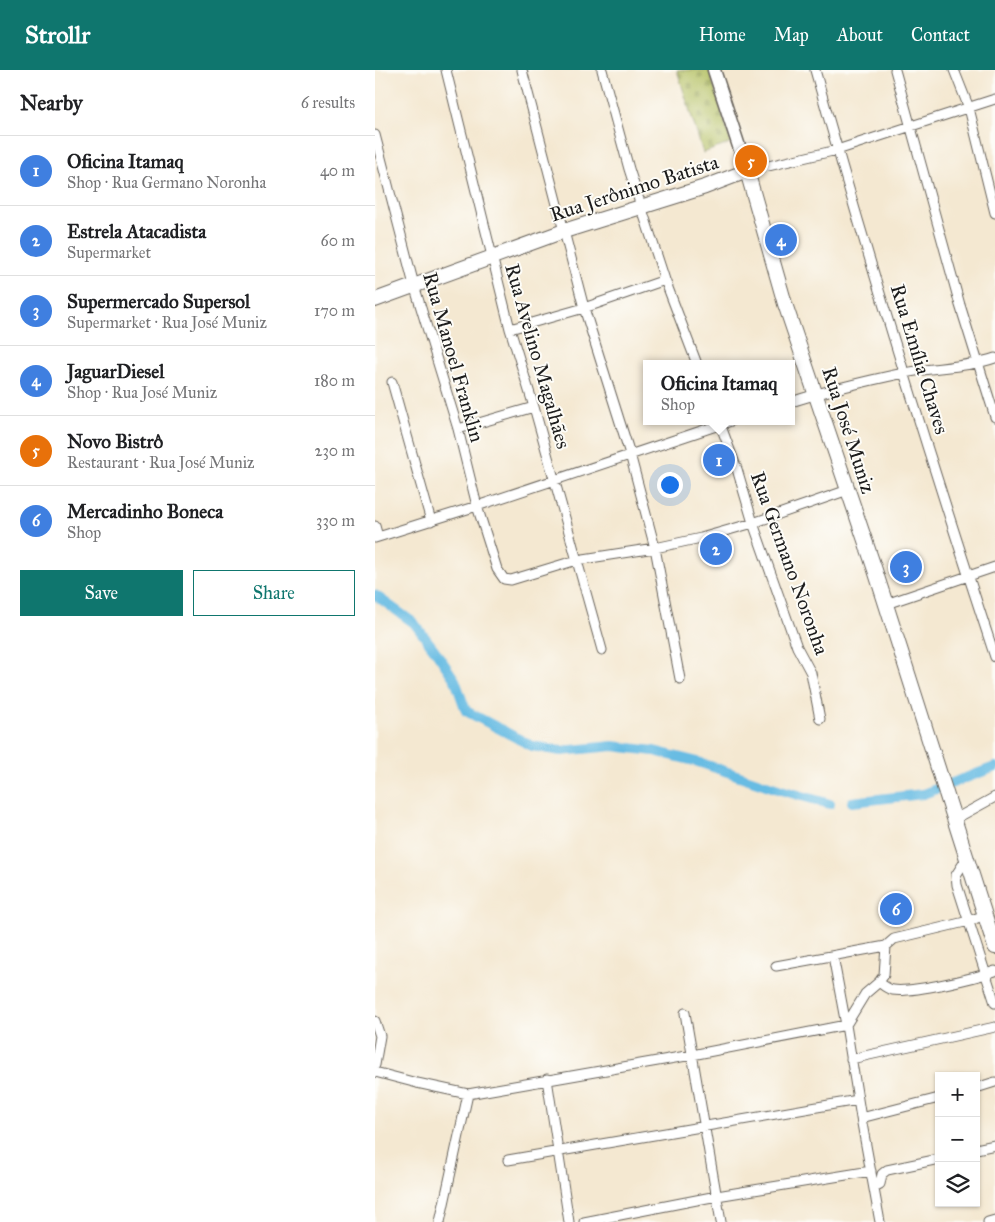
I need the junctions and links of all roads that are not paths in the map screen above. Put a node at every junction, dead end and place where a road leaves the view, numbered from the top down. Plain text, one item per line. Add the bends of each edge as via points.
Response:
1 (446, 70) edge
2 (522, 70) edge
3 (602, 70) edge
4 (714, 70) edge
5 (815, 70) edge
6 (895, 70) edge
7 (954, 70) edge
8 (995, 99) edge
9 (969, 108) junction
10 (909, 126) junction
11 (375, 135) edge
12 (837, 150) junction
13 (747, 171) junction
14 (642, 206) junction
15 (995, 213) edge
16 (564, 231) junction
17 (493, 258) junction
18 (665, 280) junction
19 (414, 285) junction
20 (375, 300) edge
21 (584, 308) junction
22 (510, 329) junction
23 (995, 358) edge
24 (695, 360) edge
25 (979, 364) junction
26 (905, 373) junction
27 (392, 382) dead end
28 (817, 394) junction
29 (795, 401) edge
30 (534, 406) junction
31 (995, 417) edge
32 (714, 425) edge
33 (721, 425) edge
34 (458, 429) junction
35 (630, 454) junction
36 (555, 481) junction
37 (848, 490) junction
38 (477, 506) junction
39 (431, 520) junction
40 (753, 523) junction
41 (375, 526) edge
42 (377, 537) edge
43 (655, 548) junction
44 (577, 560) junction
45 (995, 567) edge
46 (968, 576) junction
47 (886, 604) junction
48 (602, 650) dead end
49 (995, 657) edge
50 (680, 679) dead end
51 (820, 719) dead end
52 (995, 798) edge
53 (955, 819) junction
54 (967, 858) junction
55 (985, 915) junction
56 (969, 921) junction
57 (886, 946) junction
58 (995, 947) edge
59 (833, 956) junction
60 (777, 966) dead end
61 (990, 973) edge
62 (879, 982) junction
63 (995, 1003) edge
64 (685, 1013) dead end
65 (375, 1021) edge
66 (846, 1025) junction
67 (995, 1027) edge
68 (692, 1054) junction
69 (851, 1059) junction
70 (375, 1065) edge
71 (375, 1072) edge
72 (547, 1079) junction
73 (995, 1082) edge
74 (980, 1087) edge
75 (468, 1094) junction
76 (935, 1099) edge
77 (858, 1100) junction
78 (861, 1118) junction
79 (705, 1126) junction
80 (995, 1145) edge
81 (980, 1149) edge
82 (557, 1152) junction
83 (508, 1160) dead end
84 (935, 1160) edge
85 (871, 1171) junction
86 (874, 1187) junction
87 (717, 1196) junction
88 (995, 1220) edge
89 (440, 1222) edge
90 (569, 1222) edge
91 (584, 1222) edge
92 (721, 1222) edge
93 (880, 1222) edge
94 (988, 1222) edge

1 - 17 street, Rua Avelino Magalhães
2 - 16 street
3 - 14 street
4 - 13 main road, Rua José Muniz
5 - 12 street, Rua Emília Chaves
6 - 10 street
7 - 9 street
8 - 9 street, Rua Jerônimo Batista
9 - 10 street, Rua Jerônimo Batista
9 - 15 street
10 - 12 street, Rua Jerônimo Batista
10 - 25 street
11 - 19 street, Rua Manoel Franklin
12 - 13 street, Rua Jerônimo Batista
12 - 26 street, Rua Emília Chaves
13 - 14 main road, Rua Jerônimo Batista
13 - 28 main road, Rua José Muniz via 785,304
14 - 16 main road, Rua Jerônimo Batista
14 - 18 street
16 - 17 main road, Rua Jerônimo Batista
16 - 21 street
17 - 19 main road, Rua Jerônimo Batista
17 - 22 street, Rua Avelino Magalhães
18 - 21 street
18 - 24 street
19 - 20 main road, Rua Jerônimo Batista
19 - 34 street, Rua Manoel Franklin
21 - 22 street
21 - 35 street
22 - 30 street, Rua Avelino Magalhães
23 - 25 street
25 - 26 street
25 - 31 street
26 - 28 street
26 - 46 street, Rua Emília Chaves
27 - 39 street
28 - 29 street
28 - 37 main road, Rua José Muniz
30 - 34 street
30 - 36 street, Rua Avelino Magalhães
32 - 35 street
33 - 40 street, Rua Germano Noronha
34 - 38 street, Rua Manoel Franklin
35 - 36 street
35 - 43 street
36 - 38 street
36 - 44 street, Rua Avelino Magalhães
37 - 40 street
37 - 47 main road, Rua José Muniz
38 - 39 street
38 - 44 street, Rua Manoel Franklin via 497,569 504,579 511,580
39 - 42 street
40 - 43 street
40 - 51 street, Rua Germano Noronha via 797,647 811,673
41 - 42 street
43 - 44 street
43 - 50 street
44 - 48 street, Rua Avelino Magalhães
45 - 46 street
46 - 47 street
46 - 49 street, Rua Emília Chaves
47 - 53 main road, Rua José Muniz
52 - 53 street
53 - 54 main road, Rua José Muniz
54 - 55 main road, Rua José Muniz
54 - 56 street via 956,879
55 - 56 street
55 - 58 main road, Rua José Muniz
56 - 57 street via 897,938
56 - 61 street
57 - 59 street
57 - 62 street via 885,975
59 - 60 street
59 - 66 street
61 - 62 street via 904,990 886,988
61 - 63 street
62 - 66 street via 865,994
64 - 68 street
65 - 70 street via 380,1036
66 - 68 street
66 - 69 street
67 - 69 street
68 - 72 street
68 - 79 street
69 - 77 street
71 - 75 street
72 - 75 street
72 - 82 street
73 - 74 street
75 - 89 street
76 - 78 street
77 - 78 street
77 - 79 street
78 - 85 street
79 - 82 street
79 - 87 street
80 - 81 street
82 - 83 street
82 - 90 street
84 - 86 street via 887,1170 882,1174 880,1184
85 - 86 street
85 - 87 street
86 - 93 street
87 - 91 street
87 - 92 street
88 - 94 street

